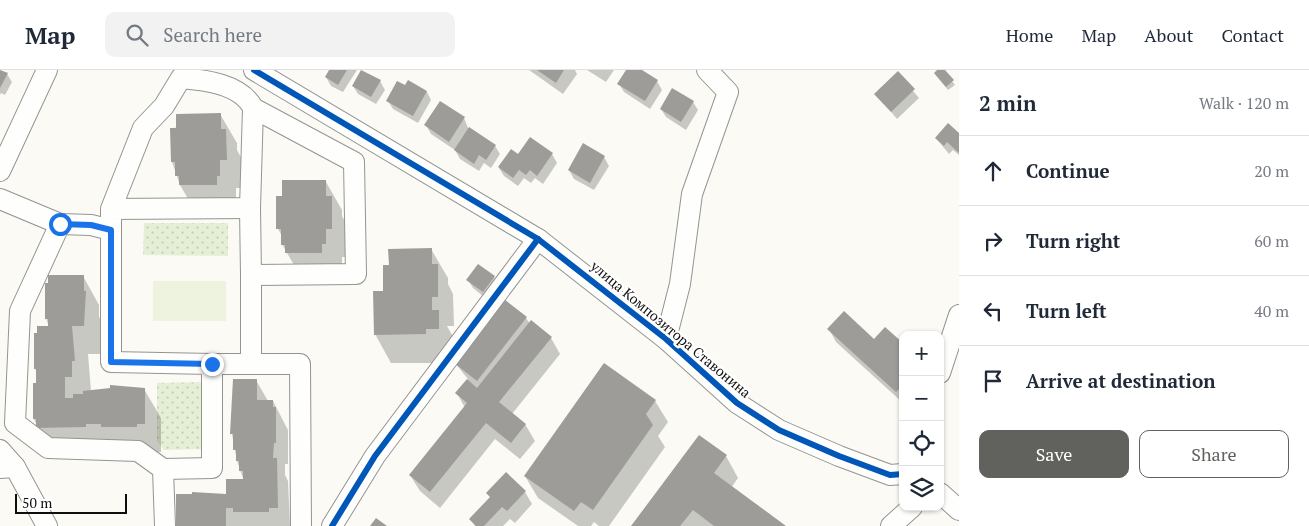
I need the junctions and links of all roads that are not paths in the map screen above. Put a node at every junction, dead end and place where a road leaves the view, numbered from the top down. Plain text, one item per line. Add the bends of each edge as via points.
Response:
1 (47, 70) edge
2 (254, 70) edge
3 (707, 70) edge
4 (183, 74) edge
5 (252, 108) junction
6 (0, 171) edge
7 (0, 198) edge
8 (250, 208) junction
9 (111, 209) junction
10 (60, 224) junction
11 (111, 230) junction
12 (538, 239) junction
13 (251, 275) junction
14 (959, 315) edge
15 (666, 340) junction
16 (944, 362) edge
17 (212, 364) junction
18 (251, 364) junction
19 (0, 450) edge
20 (8, 468) edge
21 (163, 469) junction
22 (899, 474) edge
23 (944, 497) edge
24 (959, 510) edge
25 (908, 511) edge
26 (47, 526) edge
27 (165, 526) edge
28 (301, 526) edge
29 (332, 526) edge
30 (891, 526) edge

1 - 6 street
2 - 12 street, улица Композитора Ставонина
3 - 15 street via 728,92 692,194 680,284
4 - 5 street via 223,85 248,99
4 - 9 street via 164,106 142,128
5 - 8 street
5 - 13 street via 354,162 356,274
7 - 10 street
8 - 9 street
8 - 13 street
9 - 11 street
10 - 11 street via 91,225
10 - 21 street via 20,311 16,423 48,448 138,451
11 - 17 street via 111,362
12 - 15 street, улица Композитора Ставонина
12 - 29 street via 375,456
13 - 18 street
14 - 16 street
15 - 22 street, улица Композитора Ставонина via 737,403 779,430 890,475
17 - 18 street
17 - 21 street via 212,468
18 - 28 street via 300,364
19 - 20 street
20 - 26 street
21 - 27 street
23 - 24 street
25 - 30 street

